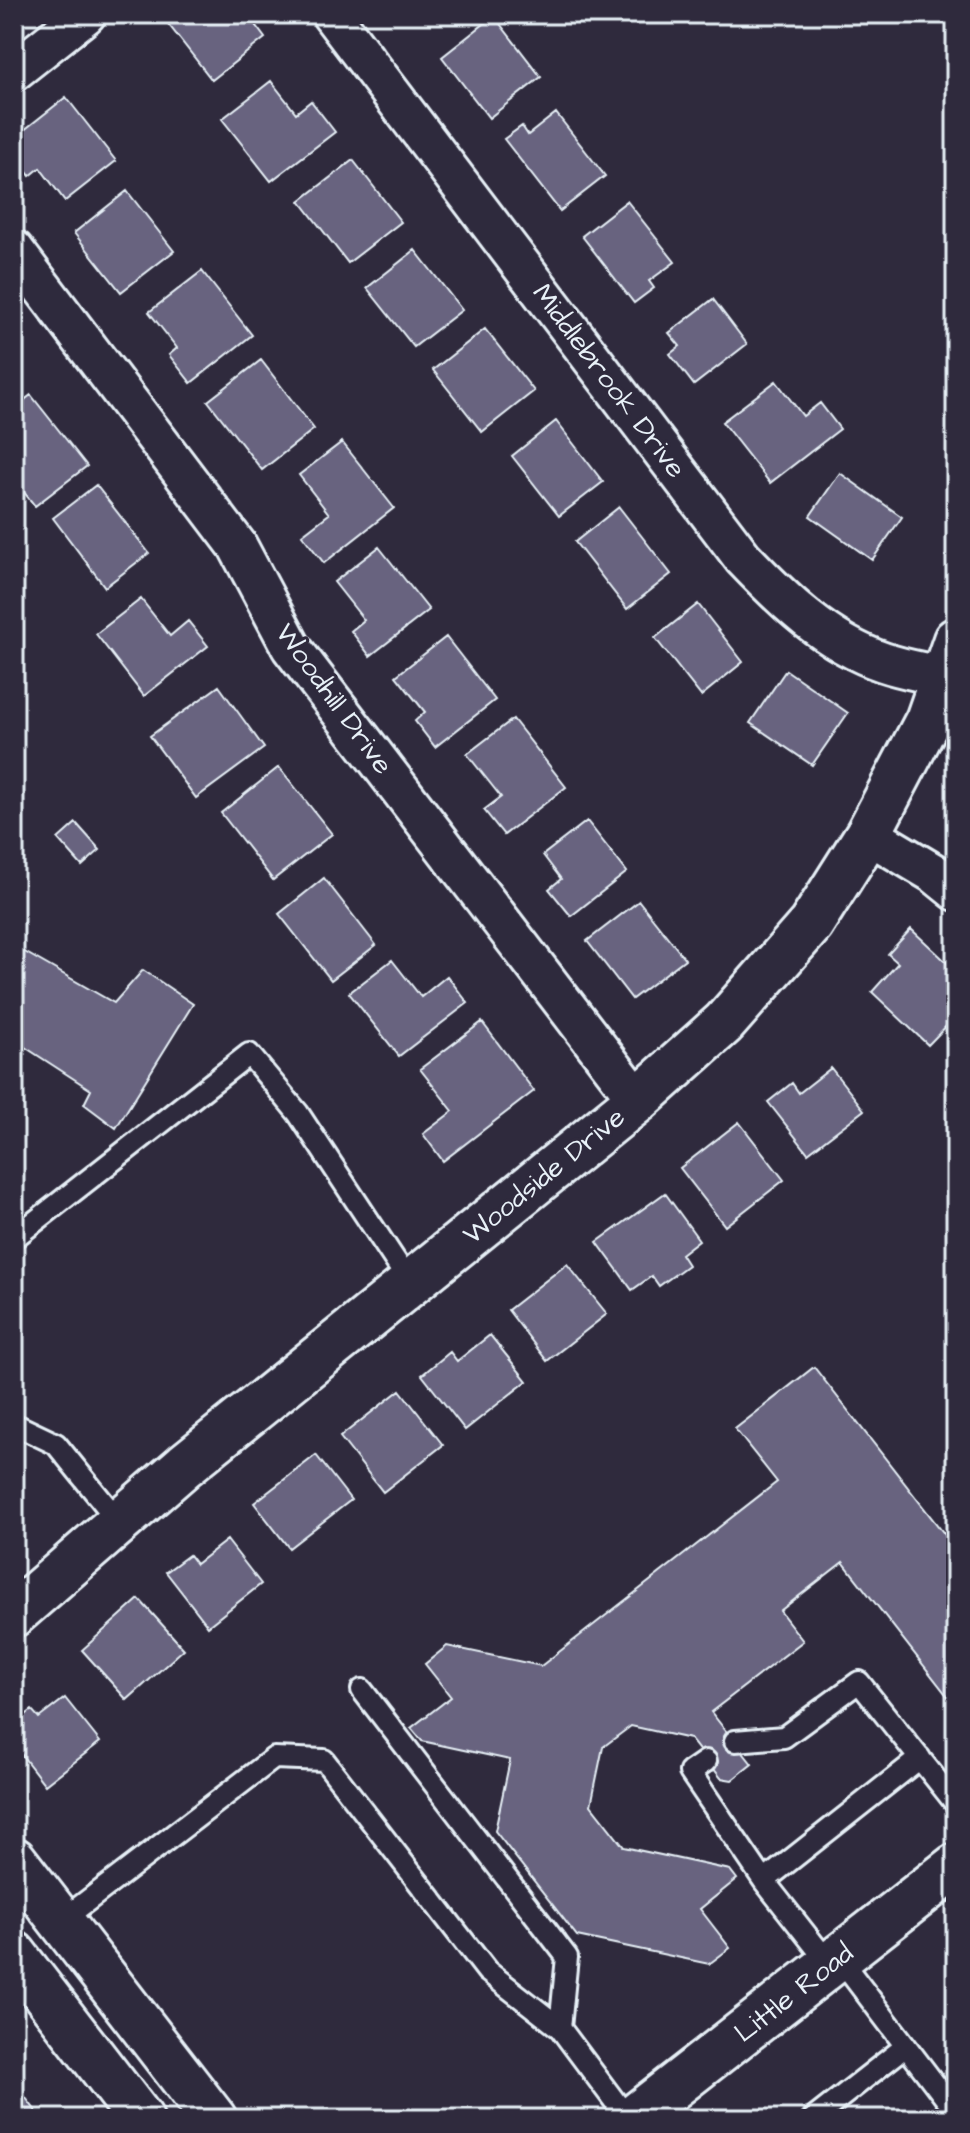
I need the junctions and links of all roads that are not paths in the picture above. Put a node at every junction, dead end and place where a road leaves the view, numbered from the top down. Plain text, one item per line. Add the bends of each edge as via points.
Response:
1 (86, 14) edge
2 (331, 14) edge
3 (14, 71) edge
4 (14, 250) edge
5 (950, 659) edge
6 (868, 834) junction
7 (956, 891) edge
8 (638, 1100) junction
9 (14, 1238) edge
10 (410, 1283) junction
11 (14, 1424) edge
12 (119, 1522) junction
13 (14, 1614) edge
14 (362, 1690) dead end
15 (735, 1741) dead end
16 (920, 1758) junction
17 (706, 1761) dead end
18 (956, 1804) edge
19 (14, 1860) edge
20 (956, 1866) edge
21 (764, 1881) junction
22 (61, 1921) junction
23 (14, 1954) edge
24 (834, 1962) junction
25 (560, 2028) junction
26 (906, 2046) junction
27 (956, 2112) edge
28 (141, 2119) edge
29 (214, 2119) edge
30 (630, 2119) edge
31 (813, 2119) edge

1 - 3 street
2 - 5 street, Middlebrook Drive via 743,558 784,601 828,634 882,662
4 - 8 street, Woodhill Drive via 237,545 291,647
5 - 6 street, Woodside Drive via 928,720
6 - 7 street
6 - 8 street, Woodside Drive via 811,924 724,1023
8 - 10 street, Woodside Drive
9 - 10 lane via 249,1054 298,1113
10 - 12 street, Woodside Drive
11 - 12 lane via 56,1444
12 - 13 street, Woodside Drive
14 - 25 lane via 567,1957
15 - 16 lane via 784,1737 859,1682
16 - 18 lane
16 - 21 lane
17 - 21 lane via 690,1772
19 - 22 street
20 - 24 street, Little Road
21 - 24 lane
22 - 25 lane via 274,1758 324,1760 487,1971
22 - 29 street
23 - 28 street
24 - 26 lane
24 - 30 street, Little Road
25 - 30 lane
26 - 27 lane
26 - 31 lane

